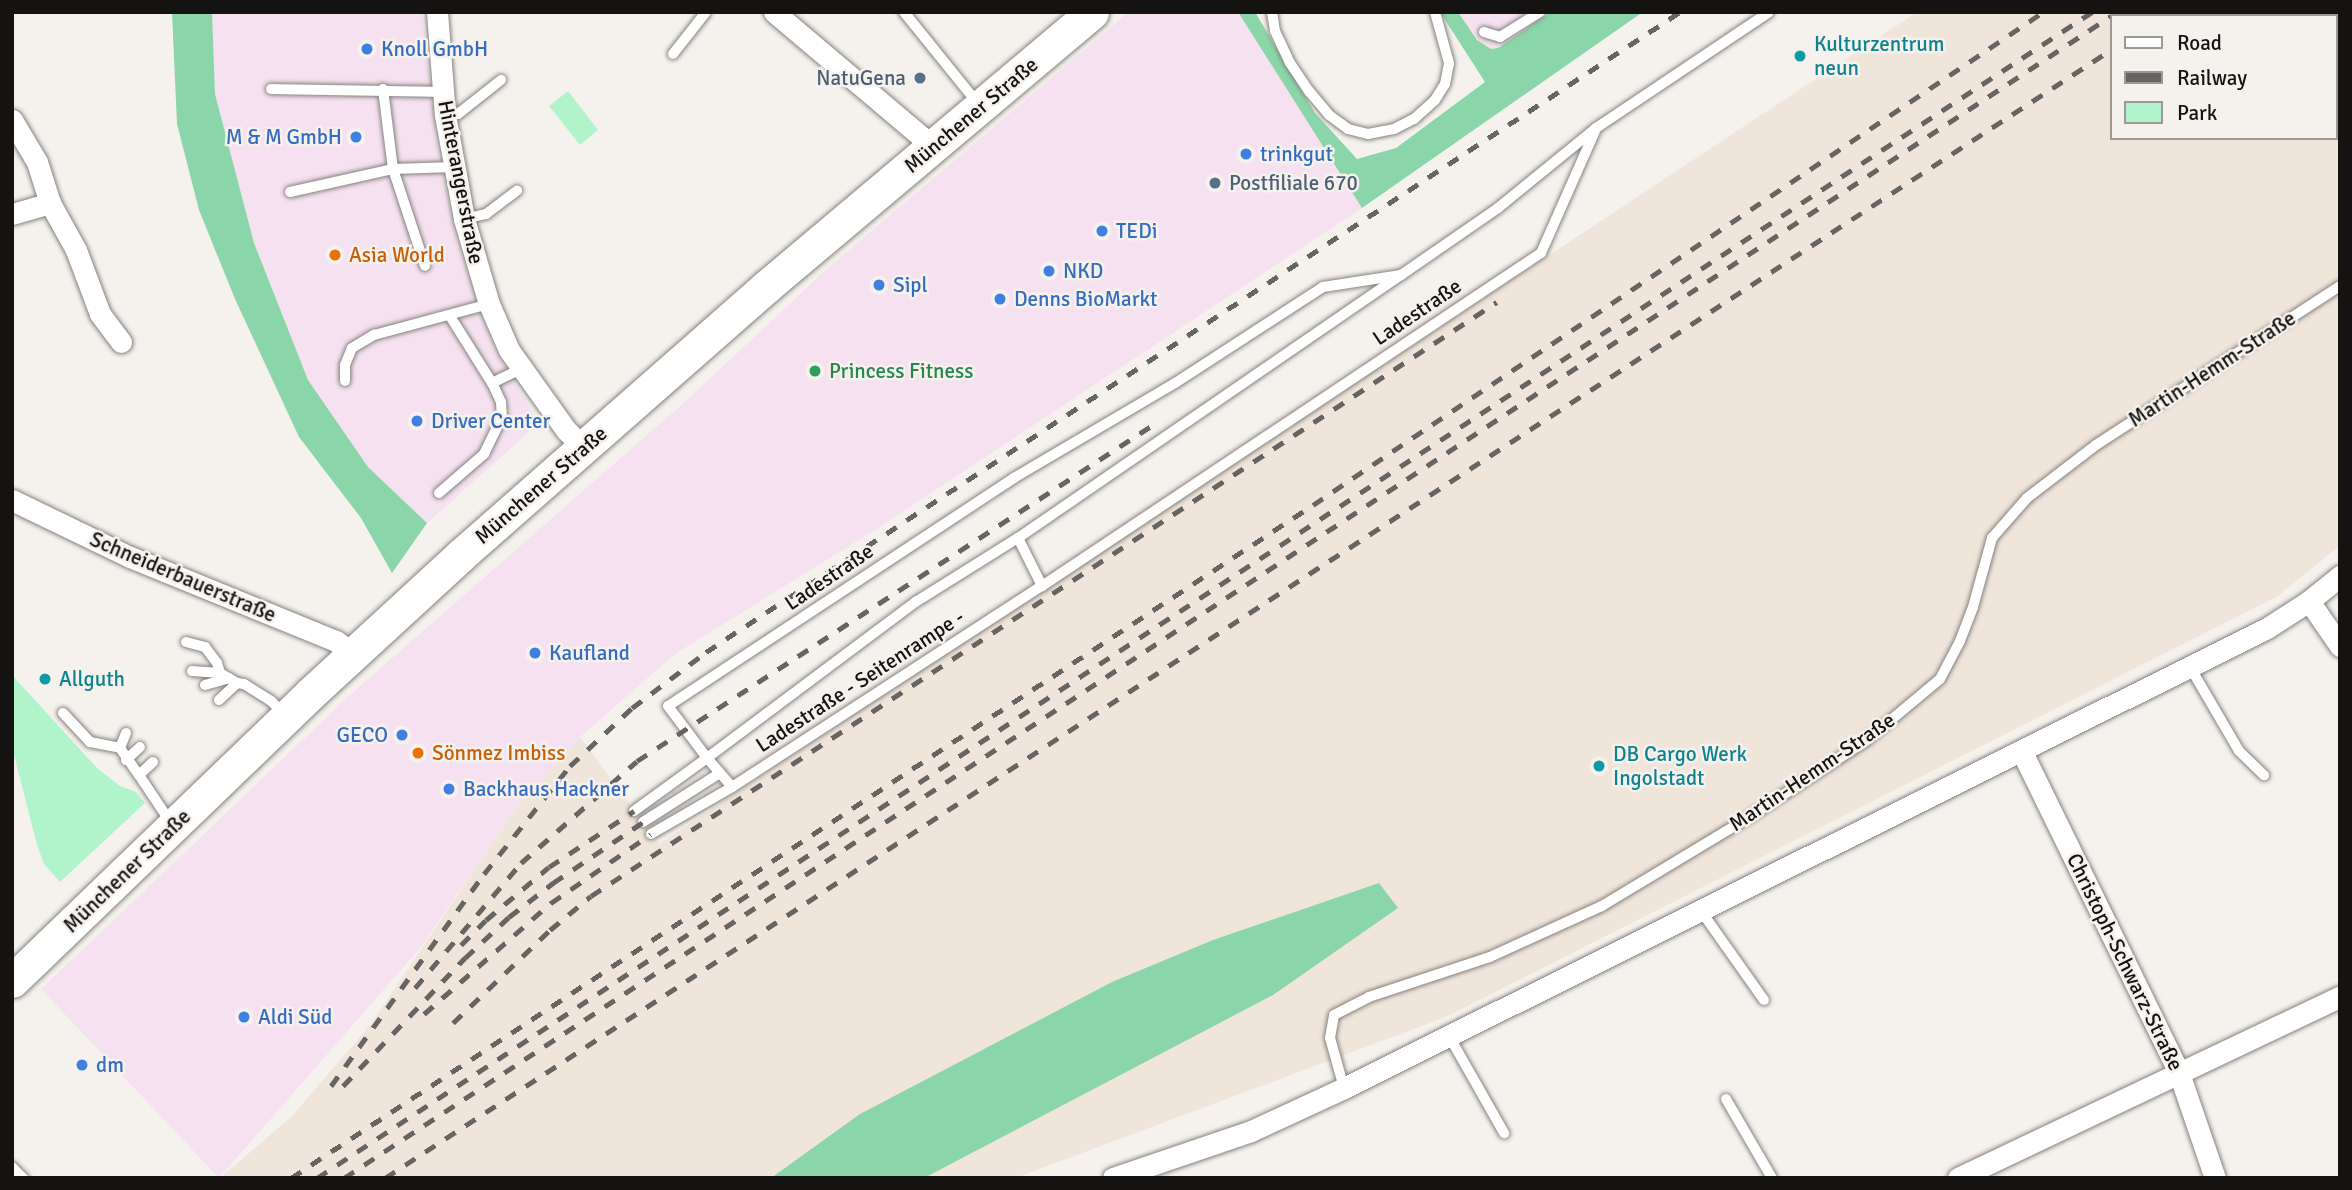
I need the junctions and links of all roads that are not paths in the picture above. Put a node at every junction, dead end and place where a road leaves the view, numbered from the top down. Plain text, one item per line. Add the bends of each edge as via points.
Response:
1 (437, 12) edge
2 (706, 12) edge
3 (774, 12) edge
4 (904, 12) edge
5 (1092, 12) edge
6 (1272, 12) edge
7 (1435, 12) edge
8 (1539, 12) edge
9 (1769, 12) edge
10 (1484, 32) dead end
11 (673, 54) dead end
12 (501, 80) dead end
13 (271, 89) dead end
14 (383, 89) junction
15 (443, 93) junction
16 (981, 107) junction
17 (445, 115) junction
18 (12, 120) edge
19 (1596, 128) junction
20 (934, 147) junction
21 (455, 167) junction
22 (393, 169) junction
23 (517, 191) dead end
24 (289, 192) dead end
25 (50, 203) junction
26 (12, 214) edge
27 (464, 219) junction
28 (425, 266) dead end
29 (1401, 275) junction
30 (2340, 286) edge
31 (489, 304) junction
32 (450, 316) junction
33 (121, 342) dead end
34 (522, 369) junction
35 (345, 381) dead end
36 (492, 383) junction
37 (583, 447) junction
38 (439, 493) dead end
39 (12, 500) edge
40 (1018, 538) junction
41 (2340, 576) edge
42 (1042, 586) junction
43 (2309, 601) junction
44 (186, 642) dead end
45 (2340, 646) edge
46 (353, 654) junction
47 (2190, 667) junction
48 (192, 671) dead end
49 (229, 678) junction
50 (205, 685) dead end
51 (219, 699) dead end
52 (63, 713) dead end
53 (287, 717) junction
54 (126, 733) dead end
55 (140, 747) dead end
56 (120, 748) junction
57 (2022, 752) junction
58 (707, 758) junction
59 (126, 760) junction
60 (153, 761) dead end
61 (720, 773) junction
62 (139, 775) junction
63 (2264, 775) dead end
64 (732, 787) junction
65 (634, 811) dead end
66 (643, 822) dead end
67 (174, 826) junction
68 (651, 834) dead end
69 (1701, 911) junction
70 (12, 981) edge
71 (2340, 997) edge
72 (1764, 1000) dead end
73 (1449, 1036) junction
74 (2179, 1073) junction
75 (1344, 1088) junction
76 (1726, 1099) dead end
77 (1504, 1133) dead end
78 (12, 1167) edge
79 (23, 1178) edge
80 (1113, 1178) edge
81 (1772, 1178) edge
82 (1958, 1178) edge
83 (2214, 1178) edge

1 - 15 street, Hinterangerstraße
2 - 11 lane
3 - 20 street
4 - 16 lane
5 - 16 main road, Münchener Straße
6 - 7 lane via 1275,31 1309,91 1348,129 1368,134 1415,119 1445,84 1449,63
8 - 10 lane via 1500,37
9 - 19 lane
12 - 17 lane via 458,114
13 - 14 lane
14 - 15 lane
14 - 22 lane
15 - 17 street, Hinterangerstraße
16 - 20 main road, Münchener Straße
17 - 21 street, Hinterangerstraße
18 - 25 street via 37,162
19 - 29 lane, Ladestraße via 1498,208
19 - 42 lane, Ladestraße via 1541,253
20 - 37 main road, Münchener Straße
21 - 22 lane
21 - 27 street, Hinterangerstraße
22 - 24 lane
22 - 28 lane
23 - 27 lane via 486,214
25 - 26 street
25 - 33 street via 76,250 100,314
27 - 31 street, Hinterangerstraße
29 - 40 lane, Ladestraße
29 - 58 lane, Ladestraße via 1323,287 1175,383 1014,478 668,706
30 - 75 lane, Martin-Hemm-Straße via 2096,445 2027,498 1992,538 1973,607 1940,679 1867,740 1602,906 1490,957 1369,997 1334,1015 1330,1038
31 - 32 lane
31 - 34 street, Hinterangerstraße
32 - 35 lane via 374,335 352,348
32 - 36 lane
34 - 36 lane
34 - 37 street, Hinterangerstraße
36 - 38 lane via 501,402 497,431 484,454
37 - 46 main road, Münchener Straße
39 - 46 street, Schneiderbauerstraße via 130,557 336,641
40 - 42 lane
40 - 58 lane, Ladestraße via 917,601
41 - 43 street
42 - 64 lane, Ladestraße - Seitenrampe -
43 - 45 street
43 - 47 street
44 - 49 lane via 205,647
46 - 53 main road, Münchener Straße
47 - 57 street
47 - 63 lane via 2239,751
48 - 49 lane
49 - 50 lane
49 - 51 lane
49 - 53 lane via 257,691
52 - 56 lane via 89,742
53 - 67 main road, Münchener Straße
54 - 56 lane
55 - 59 lane
56 - 59 lane
57 - 69 street
57 - 74 street, Christoph-Schwarz-Straße
58 - 61 lane
58 - 65 lane
59 - 62 lane
60 - 62 lane
61 - 64 lane
61 - 66 lane
62 - 67 lane
64 - 68 lane, Ladestraße - Seitenrampe -
67 - 70 main road, Münchener Straße
69 - 72 lane
69 - 73 street
71 - 74 street
73 - 75 street
73 - 77 lane
74 - 82 street
74 - 83 street, Christoph-Schwarz-Straße
75 - 80 street via 1251,1131
76 - 81 lane
78 - 79 lane

